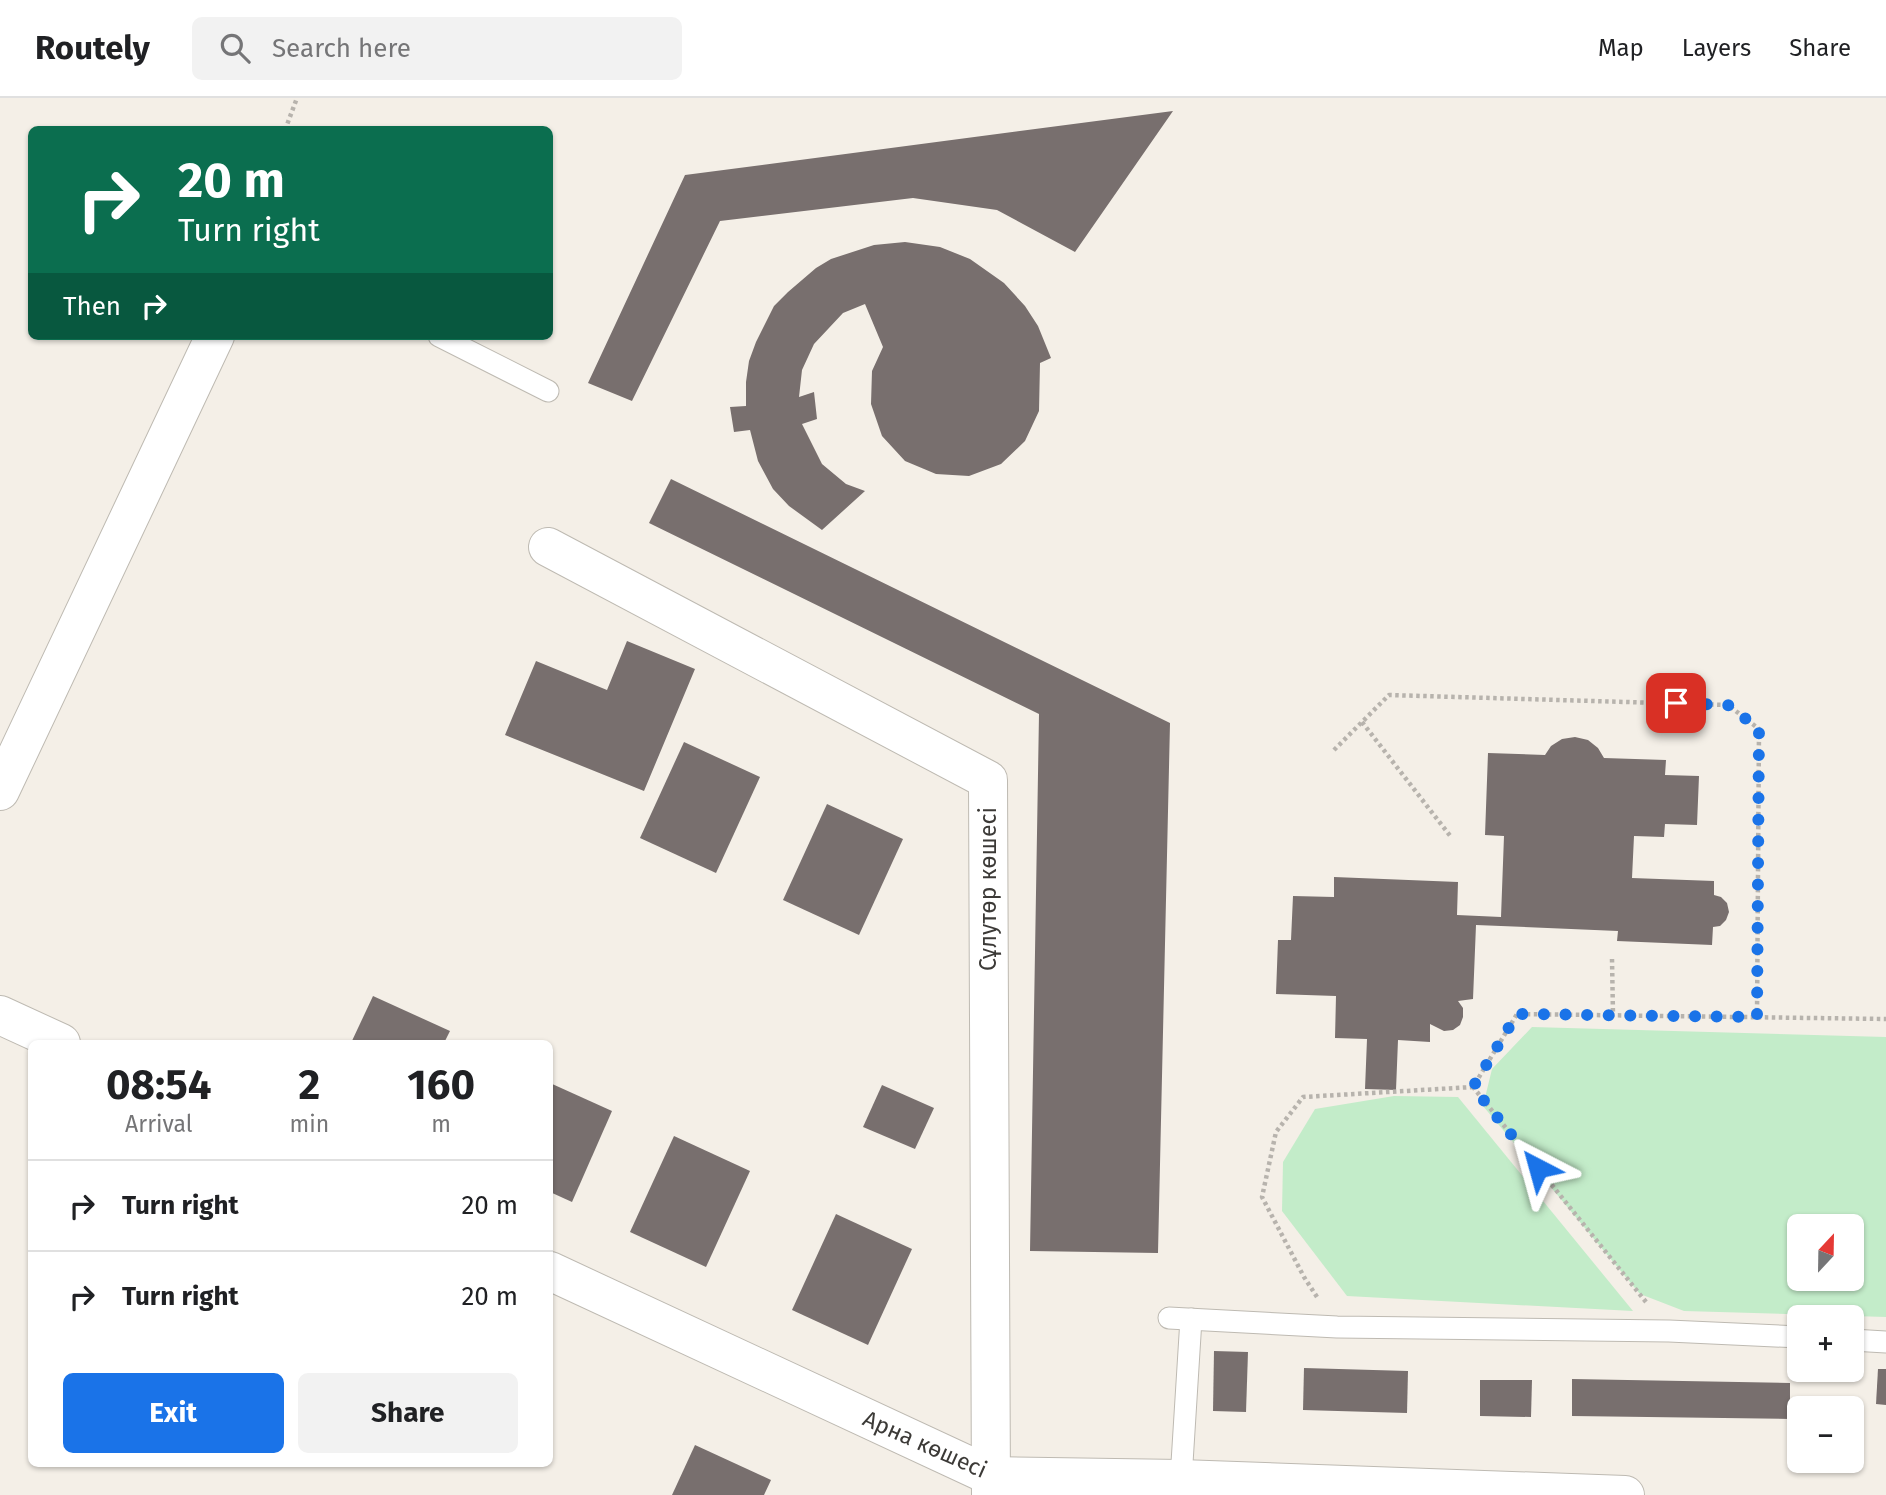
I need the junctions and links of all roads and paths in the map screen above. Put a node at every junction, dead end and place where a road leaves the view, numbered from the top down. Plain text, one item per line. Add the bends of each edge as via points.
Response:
1 (297, 98) edge
2 (286, 126) edge
3 (213, 340) edge
4 (447, 340) edge
5 (548, 391) dead end
6 (548, 547) dead end
7 (1362, 722) junction
8 (1334, 750) dead end
9 (0, 790) edge
10 (1451, 837) dead end
11 (1612, 959) dead end
12 (0, 1015) edge
13 (1613, 1015) junction
14 (1757, 1017) junction
15 (1886, 1019) edge
16 (54, 1040) edge
17 (1473, 1087) junction
18 (553, 1271) edge
19 (1169, 1318) dead end
20 (1191, 1319) junction
21 (1337, 1327) junction
22 (1669, 1331) junction
23 (1787, 1336) edge
24 (1864, 1341) edge
25 (1886, 1342) edge
26 (1181, 1479) junction
27 (991, 1486) edge
28 (1625, 1495) edge

1 - 2 path
3 - 9 street
4 - 5 lane
6 - 27 street, Сұлутөр көшесі via 988,780
7 - 8 path
7 - 10 path
7 - 14 path via 1389,695 1728,705 1759,729
11 - 13 path
12 - 16 street
13 - 14 path
13 - 17 path via 1517,1014
14 - 15 path
17 - 21 path via 1303,1097 1276,1132 1262,1197 1304,1277
17 - 22 path
18 - 27 street, Арна көшесі
19 - 20 lane
20 - 21 lane
20 - 26 lane
21 - 22 lane
22 - 23 lane
24 - 25 lane
26 - 27 street, Арна көшесі
26 - 28 street, Арна көшесі

